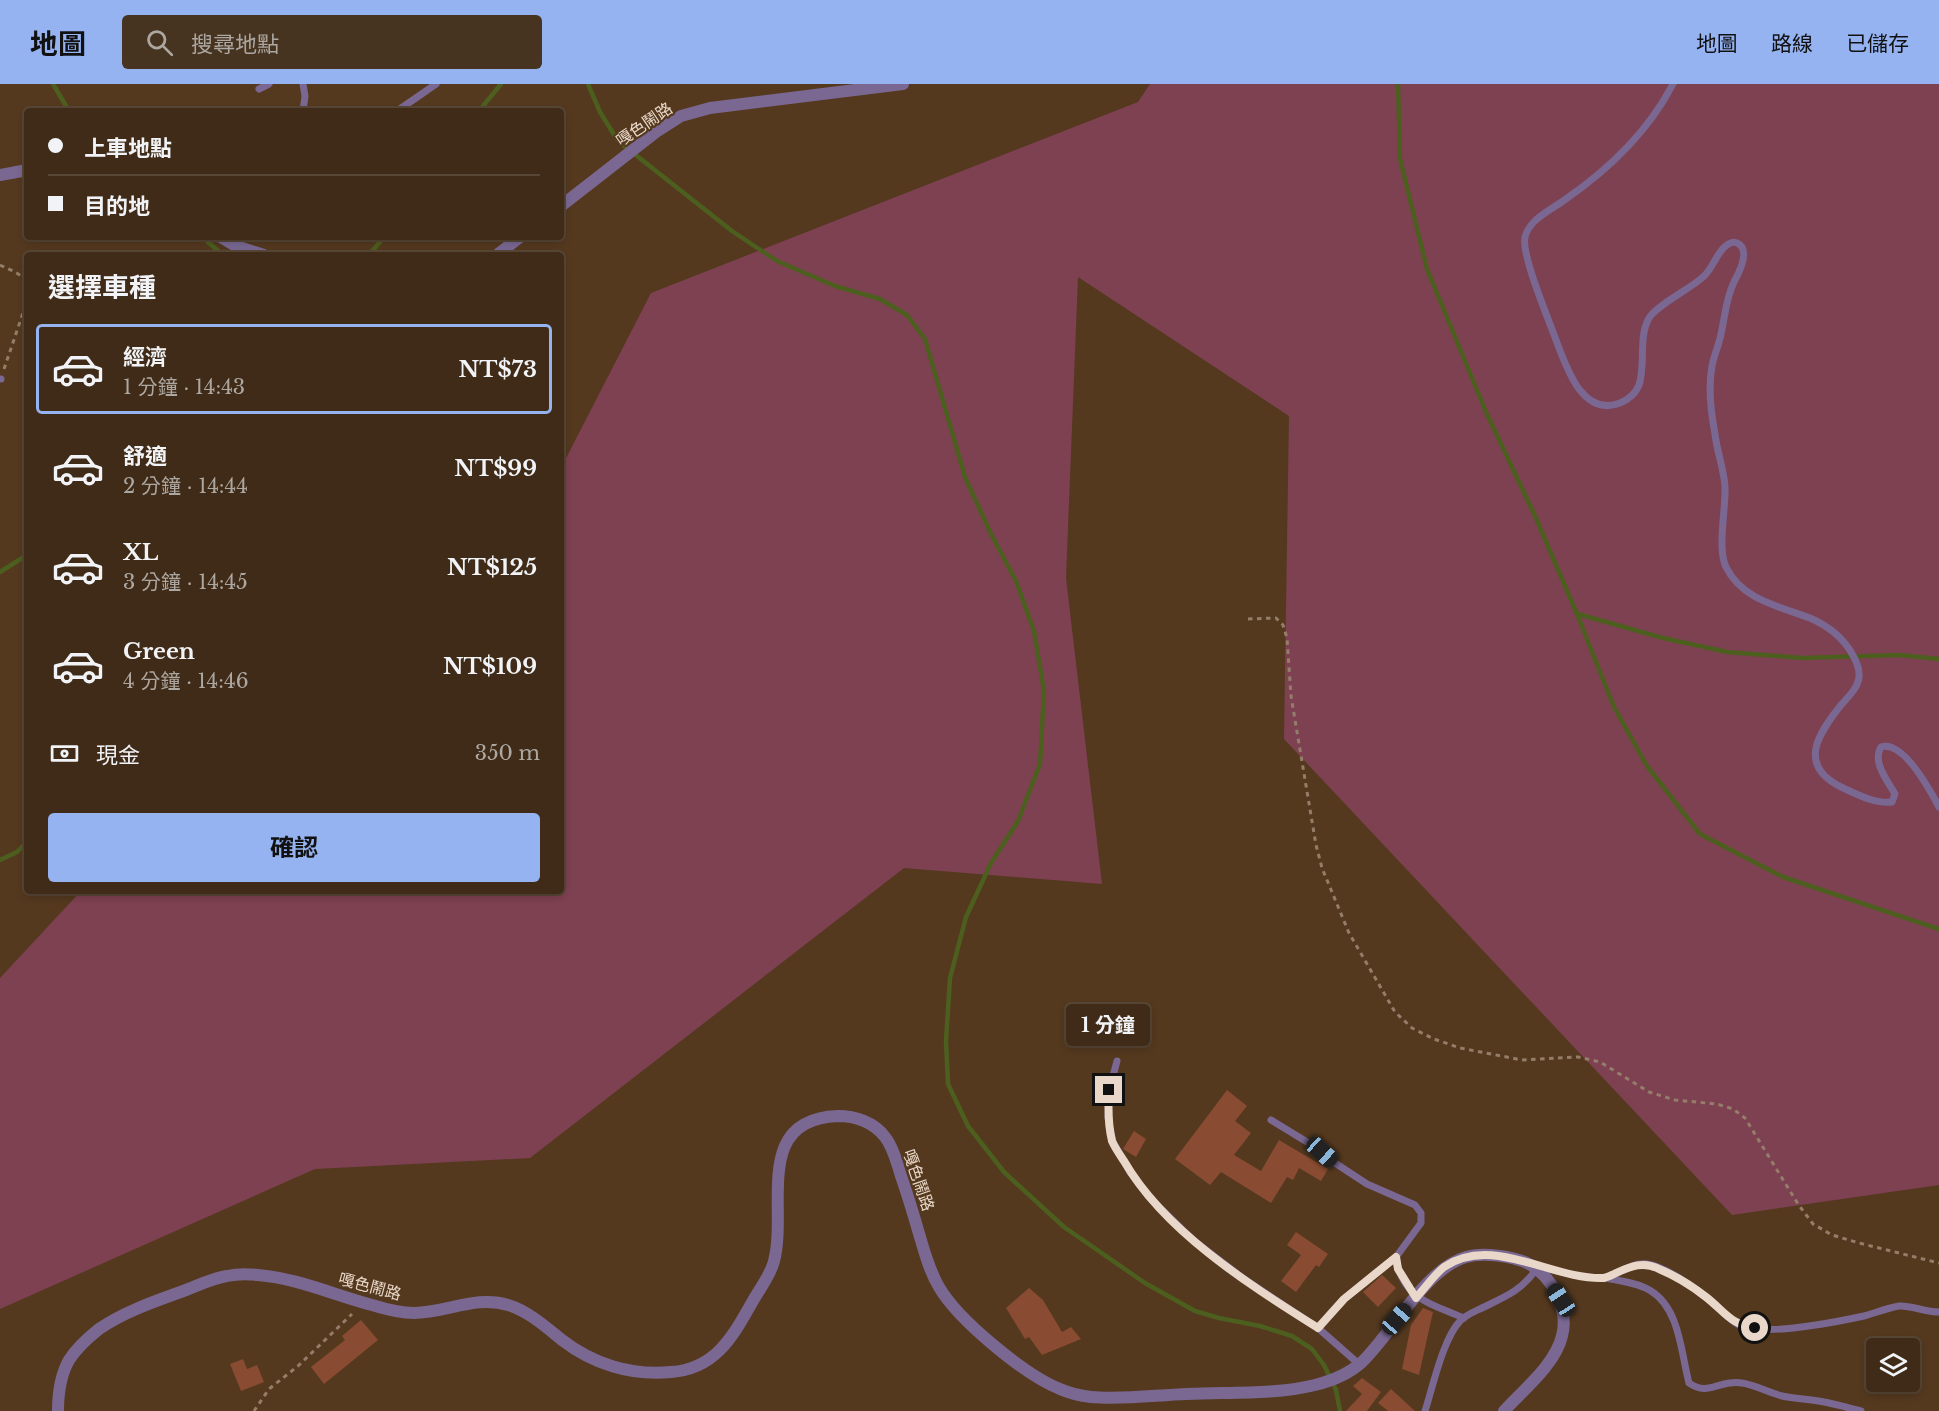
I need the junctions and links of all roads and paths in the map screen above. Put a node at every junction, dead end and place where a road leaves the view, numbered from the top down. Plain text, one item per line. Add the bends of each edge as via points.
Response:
1 (269, 84) edge
2 (303, 84) edge
3 (436, 84) edge
4 (903, 84) edge
5 (1673, 84) edge
6 (259, 89) dead end
7 (303, 108) edge
8 (401, 108) edge
9 (24, 171) edge
10 (0, 175) edge
11 (564, 204) edge
12 (226, 240) edge
13 (516, 240) edge
14 (255, 252) edge
15 (501, 252) edge
16 (0, 265) edge
17 (24, 278) edge
18 (24, 310) edge
19 (1, 379) edge
20 (1248, 620) dead end
21 (1939, 807) edge
22 (1117, 1060) dead end
23 (1271, 1120) dead end
24 (1396, 1257) junction
25 (1939, 1263) edge
26 (1532, 1267) junction
27 (1606, 1278) junction
28 (1416, 1298) junction
29 (364, 1303) junction
30 (1939, 1312) edge
31 (1464, 1318) junction
32 (1318, 1328) junction
33 (1360, 1365) junction
34 (58, 1411) edge
35 (254, 1411) edge
36 (1425, 1411) edge
37 (1504, 1411) edge
38 (1861, 1411) edge

1 - 6 lane
2 - 7 lane
3 - 8 lane
4 - 11 street, 嘎色鬧路 via 710,108 681,116
5 - 21 lane via 1648,124 1620,155 1534,221 1525,235 1524,251 1544,307 1579,390 1589,400 1603,405 1618,404 1639,386 1650,317 1707,274 1726,245 1738,243 1743,248 1744,256 1731,288 1711,369 1714,431 1725,487 1724,564 1732,578 1748,592 1768,604 1822,623 1848,646 1857,662 1857,685 1830,718 1814,754 1824,777 1860,795 1892,802 1895,794 1877,754 1887,745 1918,772
9 - 10 street
12 - 14 street
13 - 15 street
16 - 17 path
18 - 19 path
20 - 25 path via 1276,618 1283,625 1293,706 1323,868 1358,949 1395,1012 1412,1028 1434,1039 1492,1056 1522,1060 1578,1057 1600,1062 1649,1092 1733,1109 1745,1118 1814,1224 1859,1243
22 - 32 lane via 1109,1090 1108,1118 1113,1142 1148,1196 1193,1240
23 - 24 lane via 1367,1184 1415,1205 1421,1213 1421,1223
24 - 28 lane via 1398,1269
24 - 32 lane via 1344,1299
26 - 27 lane
26 - 28 street, 嘎色鬧路 via 1495,1254 1468,1256 1443,1268
26 - 31 lane via 1525,1284
26 - 37 street via 1561,1300 1564,1330 1555,1355
27 - 30 lane via 1637,1264 1647,1264 1689,1285 1742,1327 1815,1325 1898,1306
27 - 38 lane via 1650,1290 1663,1300 1674,1320 1689,1383 1696,1389 1742,1383 1779,1395
28 - 31 lane
28 - 33 street, 嘎色鬧路
29 - 33 street, 嘎色鬧路 via 416,1313 486,1301 510,1305 576,1351 602,1364 635,1372 673,1372 700,1366 722,1350 774,1265 779,1225 776,1190 781,1154 788,1138 806,1122 836,1116 862,1119 884,1135 940,1289 999,1350 1061,1390 1089,1397 1284,1390 1316,1385
29 - 34 street, 嘎色鬧路 via 288,1280 255,1274 227,1275 141,1306 97,1331 71,1357 60,1382
29 - 35 path via 269,1389
31 - 36 lane via 1451,1334
32 - 33 lane

